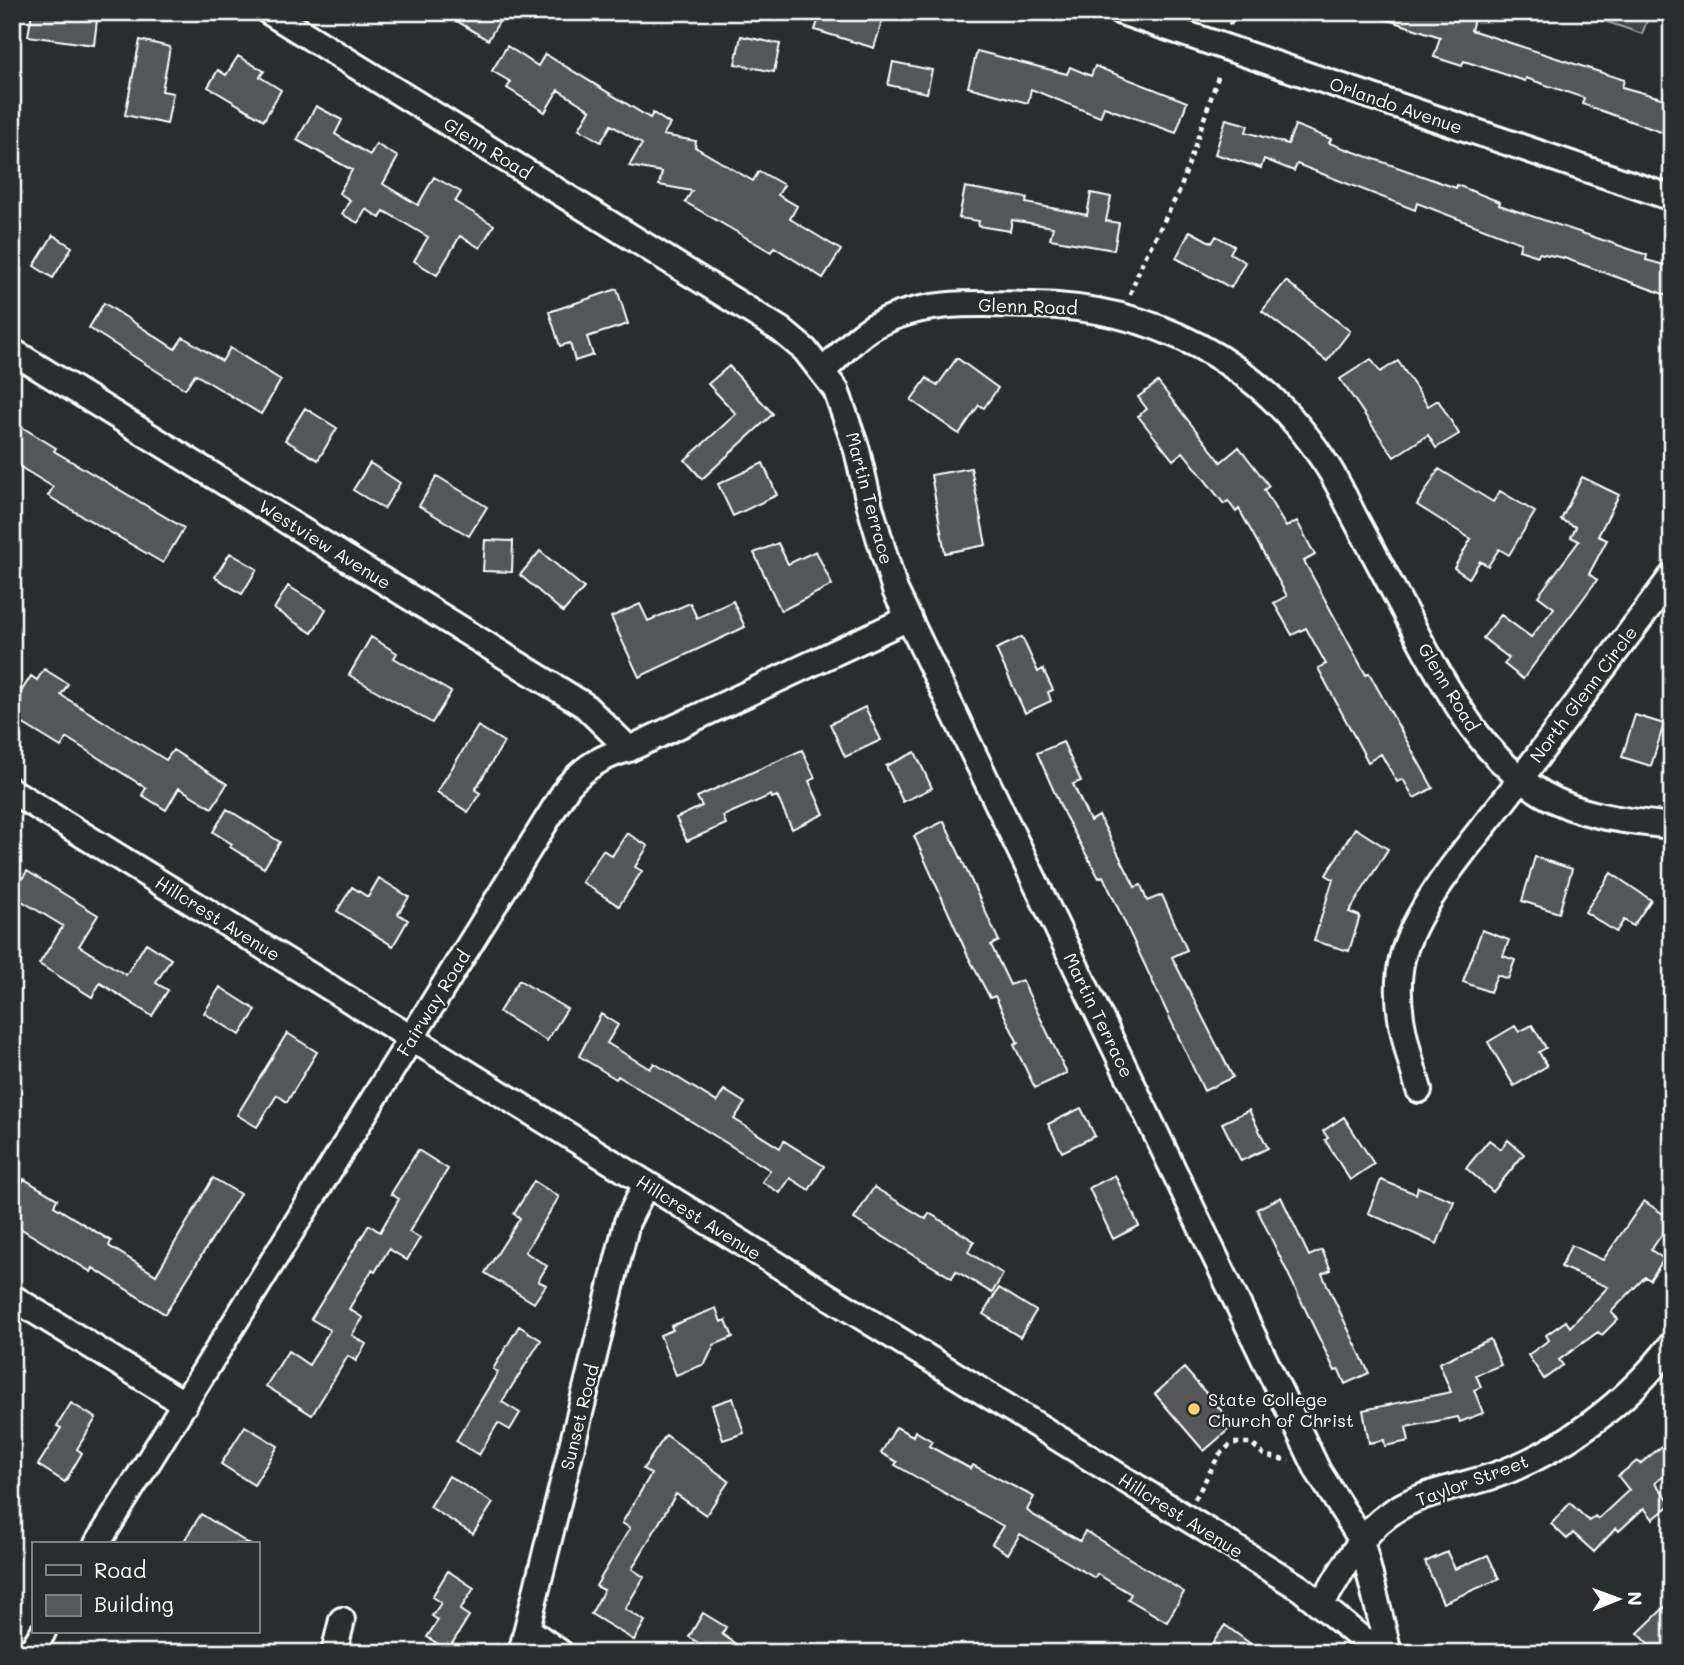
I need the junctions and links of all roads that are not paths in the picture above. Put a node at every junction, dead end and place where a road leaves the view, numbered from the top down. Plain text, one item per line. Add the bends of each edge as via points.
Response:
1 (269, 12) edge
2 (1121, 12) edge
3 (1672, 198) edge
4 (12, 351) edge
5 (823, 371) junction
6 (1672, 576) edge
7 (908, 618) junction
8 (629, 749) junction
9 (1520, 779) junction
10 (12, 791) edge
11 (1672, 826) edge
12 (411, 1038) junction
13 (1419, 1090) dead end
14 (646, 1184) junction
15 (12, 1297) edge
16 (1672, 1344) edge
17 (185, 1404) junction
18 (1361, 1539) junction
19 (98, 1542) edge
20 (1321, 1605) junction
21 (342, 1620) dead end
22 (42, 1634) edge
23 (524, 1641) edge
24 (30, 1653) edge
25 (334, 1653) edge
26 (561, 1653) edge
27 (1379, 1653) edge
28 (1389, 1653) edge

1 - 5 street, Glenn Road via 781,330
2 - 3 street, Orlando Avenue
4 - 8 street, Westview Avenue via 584,705
5 - 7 street, Martin Terrace via 847,414 895,590
5 - 9 street, Glenn Road via 876,324 929,307 974,304 1061,305 1108,311 1170,330 1221,356 1266,391 1325,462 1457,708 1493,756
6 - 9 street, North Glenn Circle
7 - 8 street, Fairway Road
7 - 18 street, Martin Terrace via 1318,1471
8 - 12 street, Fairway Road via 592,763 568,786
9 - 11 street, Glenn Road via 1569,807 1609,819
9 - 13 street, North Glenn Circle via 1448,873 1402,960 1399,1005
10 - 12 street, Hillcrest Avenue
12 - 14 street, Hillcrest Avenue
12 - 17 street, Fairway Road
14 - 20 street, Hillcrest Avenue
14 - 23 street, Sunset Road via 627,1222
15 - 17 street
16 - 18 street, Taylor Street via 1654,1368 1565,1440 1496,1475 1410,1503 1390,1513
17 - 19 street, Fairway Road
18 - 20 street, Taylor Street
18 - 28 street, Martin Terrace
20 - 27 street, Hillcrest Avenue
21 - 25 street
22 - 24 street
23 - 26 street

